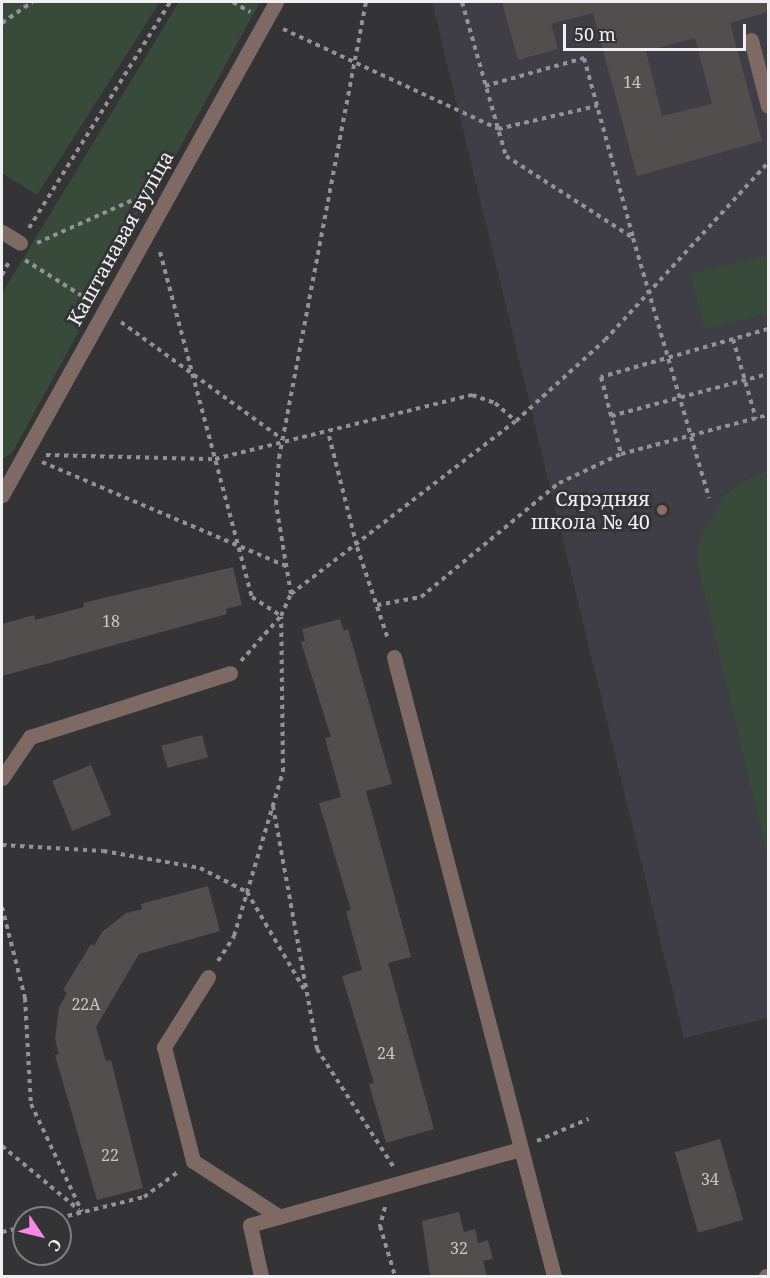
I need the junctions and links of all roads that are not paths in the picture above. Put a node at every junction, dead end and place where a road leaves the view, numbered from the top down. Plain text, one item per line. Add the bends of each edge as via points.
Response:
1 (276, 2) edge
2 (751, 40) dead end
3 (768, 106) edge
4 (2, 232) edge
5 (17, 248) road end
6 (2, 495) edge
7 (394, 657) road end
8 (230, 673) road end
9 (2, 778) edge
10 (208, 977) road end
11 (520, 1149) junction
12 (280, 1216) junction
13 (261, 1276) edge
14 (554, 1276) edge

1 - 6 street, Каштанавая вуліца
2 - 3 street
4 - 5 street
7 - 11 street
8 - 9 street via 30,737
10 - 12 street via 164,1047 193,1161
11 - 12 street
11 - 14 street
12 - 13 street via 250,1225

